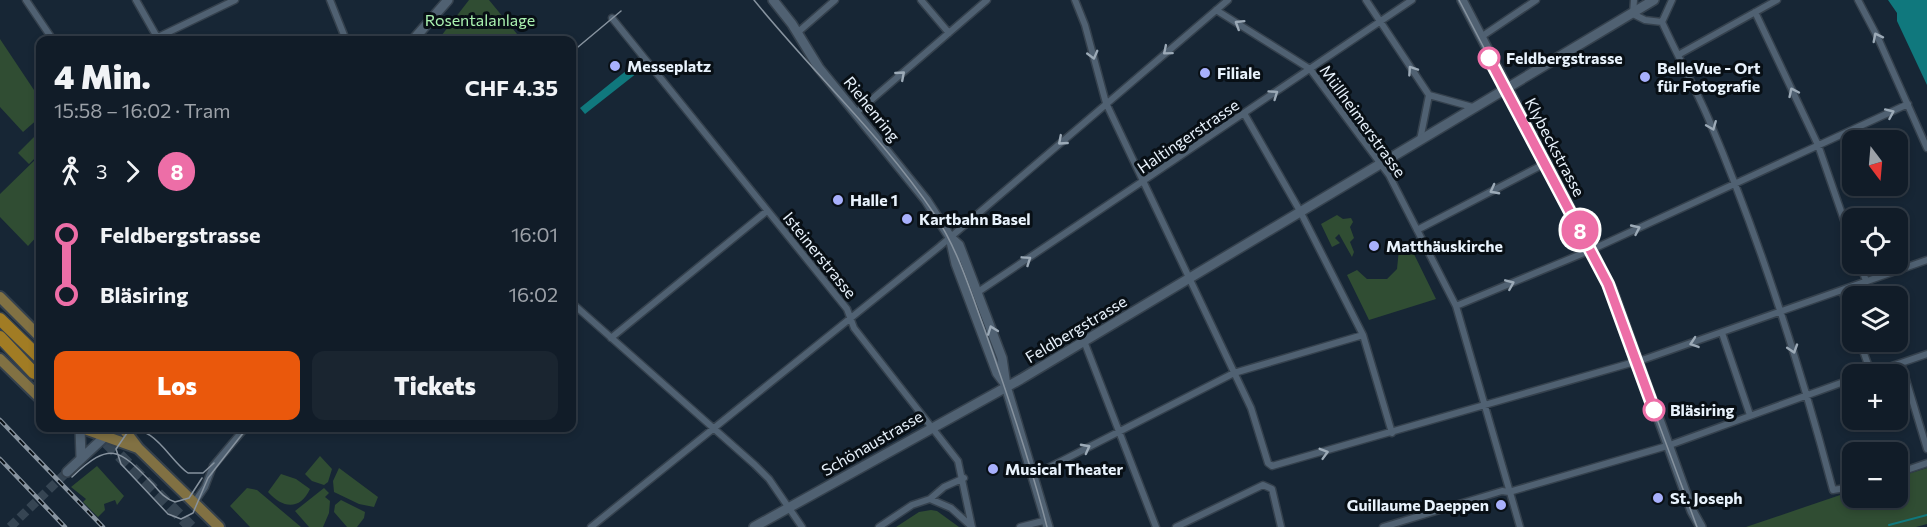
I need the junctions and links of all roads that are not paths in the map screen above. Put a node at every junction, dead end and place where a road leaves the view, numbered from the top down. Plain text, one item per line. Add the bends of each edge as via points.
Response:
1 (26, 0) edge
2 (136, 0) edge
3 (234, 0) edge
4 (330, 0) edge
5 (448, 0) edge
6 (773, 0) edge
7 (835, 0) edge
8 (921, 0) edge
9 (987, 0) edge
10 (1075, 0) edge
11 (1228, 0) edge
12 (1366, 0) edge
13 (1412, 0) edge
14 (1462, 0) edge
15 (1536, 0) edge
16 (1634, 0) edge
17 (1654, 0) edge
18 (1672, 0) edge
19 (1777, 0) edge
20 (1858, 0) edge
21 (1216, 10) junction
22 (1755, 12) junction
23 (1633, 14) junction
24 (612, 18) dead end
25 (1380, 22) junction
26 (1662, 22) junction
27 (797, 33) junction
28 (949, 33) junction
29 (50, 36) edge
30 (153, 36) edge
31 (160, 36) edge
32 (344, 36) edge
33 (416, 36) edge
34 (1481, 37) junction
35 (1678, 55) junction
36 (1310, 69) junction
37 (1508, 89) junction
38 (1429, 95) junction
39 (1106, 103) junction
40 (1908, 104) junction
41 (1476, 108) junction
42 (856, 113) junction
43 (1245, 115) junction
44 (1420, 141) junction
45 (1818, 145) junction
46 (1927, 148) edge
47 (1546, 162) junction
48 (1380, 164) junction
49 (1144, 182) junction
50 (1735, 183) junction
51 (1300, 211) junction
52 (767, 212) junction
53 (1842, 214) edge
54 (1417, 230) junction
55 (950, 237) junction
56 (1592, 249) junction
57 (1927, 260) edge
58 (1864, 274) edge
59 (1189, 278) junction
60 (1866, 281) junction
61 (1853, 286) edge
62 (1842, 290) edge
63 (978, 292) junction
64 (0, 297) edge
65 (1456, 306) junction
66 (576, 307) edge
67 (1780, 312) junction
68 (850, 318) junction
69 (0, 319) edge
70 (1722, 333) junction
71 (36, 334) edge
72 (1363, 335) junction
73 (0, 337) edge
74 (611, 338) junction
75 (1084, 341) junction
76 (0, 346) edge
77 (36, 354) edge
78 (1927, 354) edge
79 (0, 359) edge
80 (1639, 361) junction
81 (1901, 363) junction
82 (1898, 364) edge
83 (1234, 373) junction
84 (1842, 383) edge
85 (1006, 386) junction
86 (36, 394) edge
87 (1808, 395) junction
88 (1485, 406) junction
89 (1750, 416) junction
90 (933, 426) junction
91 (714, 428) junction
92 (1120, 430) junction
93 (81, 432) edge
94 (91, 432) edge
95 (109, 432) edge
96 (126, 432) edge
97 (242, 432) edge
98 (1392, 433) junction
99 (103, 437) junction
100 (1669, 445) junction
101 (138, 448) junction
102 (1927, 449) edge
103 (81, 458) junction
104 (1927, 463) edge
105 (1908, 470) edge
106 (67, 472) tunnel mouth
107 (1034, 475) junction
108 (964, 478) junction
109 (1842, 489) edge
110 (1509, 492) junction
111 (930, 499) junction
112 (194, 503) junction
113 (788, 508) junction
114 (1692, 511) junction
115 (1048, 523) edge
116 (595, 526) edge
117 (219, 527) edge
118 (754, 527) edge
119 (802, 527) edge
120 (879, 527) edge
121 (972, 527) edge
122 (1020, 527) edge
123 (1156, 527) edge
124 (1176, 527) edge
125 (1281, 527) edge
126 (1383, 527) edge
127 (1520, 527) edge
128 (1693, 527) edge
129 (1701, 527) edge

1 - 29 street
2 - 30 street
3 - 31 street
4 - 32 street
5 - 33 main road
6 - 27 main road, Riehenring
7 - 27 street
8 - 28 street
9 - 28 street
10 -> 39 street
11 - 21 street
12 - 25 street
13 - 25 street, Haltingerstrasse
14 - 34 main road, Klybeckstrasse
15 - 34 street
16 - 23 street
17 - 23 main road, Feldbergstrasse
18 - 26 street
19 - 22 street
40 -> 20 street
36 -> 21 street, Müllheimerstrasse
21 -> 39 street
22 - 35 street
45 -> 22 street
23 - 26 street
23 - 37 main road, Feldbergstrasse
24 - 52 street, Isteinerstrasse
25 - 36 street, Haltingerstrasse
38 -> 25 street
26 - 35 street
27 - 42 main road, Riehenring via 819,68
42 -> 28 street
34 - 37 main road, Klybeckstrasse
35 -> 50 street
43 -> 36 street, Haltingerstrasse
36 - 48 street, Müllheimerstrasse
37 - 41 main road, Feldbergstrasse
37 - 47 main road, Klybeckstrasse
38 - 41 street
38 - 44 street
39 - 49 street
39 -> 55 street
45 -> 40 street
40 - 46 street
41 - 44 main road, Feldbergstrasse
42 - 55 main road, Riehenring via 926,200
43 - 49 street, Haltingerstrasse
43 - 51 street
44 - 48 main road, Feldbergstrasse
45 - 50 street
45 - 53 street
47 -> 54 street
47 - 56 main road, Klybeckstrasse
48 - 51 main road, Feldbergstrasse
48 - 54 street, Müllheimerstrasse
49 - 59 street
63 -> 49 street, Haltingerstrasse
56 -> 50 street
50 - 67 street
51 - 59 main road, Feldbergstrasse
51 - 72 street
52 - 68 street, Isteinerstrasse via 847,309
52 - 74 street
54 - 65 street, Müllheimerstrasse
55 - 63 main road, Riehenring via 959,245
55 - 68 street
55 - 85 main road, Riehenring via 956,264 997,373
65 -> 56 street
56 - 80 main road, Klybeckstrasse
57 - 60 street
58 - 60 street
59 - 75 main road, Feldbergstrasse
59 - 83 street
60 - 61 street
62 - 67 street
85 -> 63 main road, Riehenring via 1002,358
64 - 71 main road
65 - 88 street, Müllheimerstrasse
66 - 74 street
67 - 70 street
67 -> 87 street
68 - 90 street, Isteinerstrasse
68 - 91 street
69 - 77 highway
70 -> 80 street
70 - 89 street
72 - 83 street
72 - 98 street
73 - 76 highway via 30,369
74 - 91 street
75 - 85 main road, Feldbergstrasse
75 - 92 street
78 - 81 street
79 - 86 main road
80 - 88 street
80 - 100 main road, Klybeckstrasse
81 - 82 street
81 - 102 street
83 - 92 street
83 -> 98 street via 1251,408 1268,463 1280,466
84 - 87 street
85 - 90 main road, Schönaustrasse
85 - 107 main road, Riehenring
87 - 89 street
87 - 109 street via 1833,490
88 - 98 street
88 - 110 street, Müllheimerstrasse
89 - 100 street
90 - 108 street, Isteinerstrasse via 958,461
90 - 113 main road, Schönaustrasse
91 - 113 street via 769,479
91 - 116 street
107 -> 92 street
92 - 123 street
93 - 103 main road
94 - 99 main road
95 - 99 main road
96 - 101 main road
97 - 112 street via 213,466
99 - 101 main road
99 - 103 main road
100 - 110 street
100 - 114 main road, Klybeckstrasse
101 - 112 main road
103 - 106 main road
104 - 105 street
107 - 115 main road, Riehenring
108 - 111 street
108 - 121 street, Isteinerstrasse
110 - 126 street via 1502,490
110 - 127 street, Müllheimerstrasse
111 - 120 street via 912,505
111 - 121 street via 951,508
112 - 117 main road
113 - 118 main road, Schönaustrasse
113 - 119 street
114 - 128 main road, Klybeckstrasse
114 - 129 main road, Klybeckstrasse
115 - 122 street
124 - 125 street via 1263,485 1272,489

